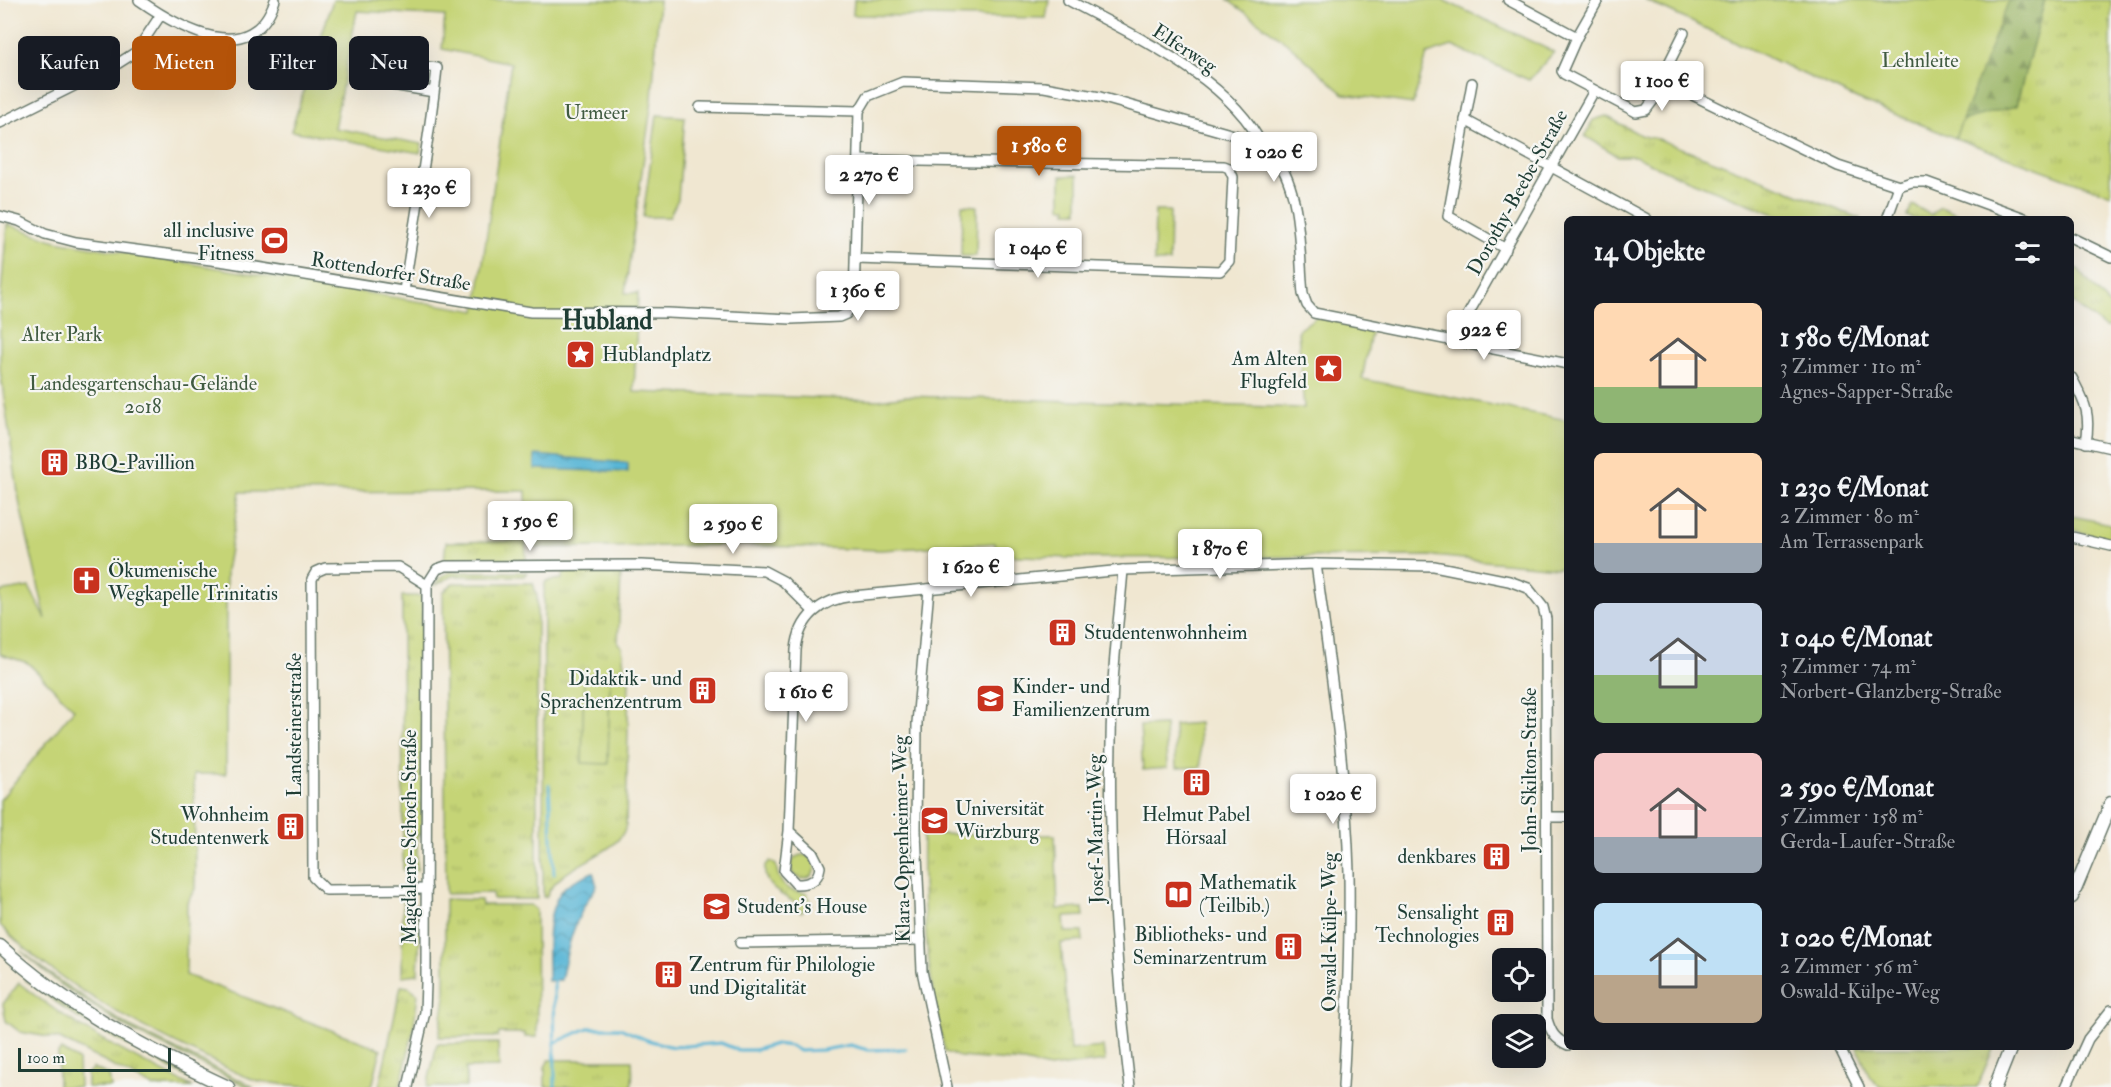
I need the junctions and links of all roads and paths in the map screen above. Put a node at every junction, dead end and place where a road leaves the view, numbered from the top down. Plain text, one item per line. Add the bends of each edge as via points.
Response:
1 (139, 0) edge
2 (275, 0) edge
3 (1068, 0) edge
4 (1508, 0) edge
5 (1598, 0) edge
6 (160, 16) junction
7 (1684, 33) dead end
8 (1577, 37) junction
9 (1472, 83) dead end
10 (1661, 90) junction
11 (1594, 91) junction
12 (434, 92) junction
13 (700, 107) dead end
14 (860, 111) junction
15 (1465, 120) junction
16 (0, 123) edge
17 (1263, 147) junction
18 (858, 160) junction
19 (1551, 166) junction
20 (1899, 186) junction
21 (0, 216) edge
22 (1642, 216) edge
23 (1888, 216) edge
24 (2019, 216) edge
25 (2074, 239) edge
26 (1506, 249) junction
27 (2111, 257) edge
28 (856, 259) junction
29 (404, 291) junction
30 (1453, 341) junction
31 (1564, 363) edge
32 (2074, 382) edge
33 (2074, 440) edge
34 (2086, 442) junction
35 (2111, 448) edge
36 (2074, 537) edge
37 (2111, 546) edge
38 (1316, 564) junction
39 (1123, 570) junction
40 (427, 585) junction
41 (929, 589) junction
42 (813, 611) junction
43 (2111, 803) edge
44 (1548, 817) junction
45 (1564, 817) edge
46 (789, 831) junction
47 (427, 889) junction
48 (2074, 892) edge
49 (921, 940) junction
50 (741, 943) dead end
51 (0, 946) edge
52 (2111, 1010) edge
53 (1564, 1043) edge
54 (1840, 1050) edge
55 (2010, 1050) edge
56 (228, 1087) edge
57 (408, 1087) edge
58 (947, 1087) edge
59 (1130, 1087) edge
60 (1343, 1087) edge
61 (1859, 1087) edge
62 (1995, 1087) edge
63 (2066, 1087) edge

1 - 6 street
2 - 6 street via 261,27 230,39 215,38
3 - 17 street, Elferweg via 1211,86 1254,127
4 - 8 street
5 - 8 street
6 - 16 street via 136,52
7 - 10 street via 1666,69
8 - 11 street via 1562,71
9 - 15 street
10 - 11 street via 1642,112
10 - 20 street via 1674,86 1838,166
11 - 19 street, Dorothy-Beebe-Straße
12 - 12 street via 437,68 394,63 392,85
12 - 29 street
13 - 14 street
14 - 17 street via 868,96 903,82 1044,87 1111,100 1241,137
14 - 18 street
15 - 19 street
15 - 26 street via 1448,216
17 - 30 street via 1275,158 1289,183 1303,294 1314,313
18 - 28 street
18 - 28 street via 1224,166 1233,177 1229,261 1220,271
19 - 22 street
19 - 26 street, Dorothy-Beebe-Straße
20 - 23 street
20 - 24 street via 1926,182
21 - 29 street, Rottendorfer Straße via 76,242
25 - 27 street
26 - 30 street, Dorothy-Beebe-Straße
28 - 29 street, Rottendorfer Straße via 854,301 846,314 838,317 531,312
30 - 31 street
32 - 34 street via 2087,407
33 - 34 street
34 - 35 street
36 - 37 street
38 - 39 street, John-Skilton-Straße
38 - 44 street, John-Skilton-Straße via 1435,566 1528,588 1543,607 1546,628
38 - 60 street, Oswald-Külpe-Weg via 1340,752 1348,861 1349,956
39 - 41 street, John-Skilton-Straße
39 - 59 street, Josef-Martin-Weg via 1113,684 1111,794 1117,959
40 - 42 street via 437,570 446,566 641,565 764,571 783,580
40 - 47 street, Magdalene-Schoch-Straße
40 - 47 street, Landsteinerstraße via 398,567 325,568 312,579 313,877 326,890
41 - 42 street, John-Skilton-Straße via 842,597
41 - 49 street, Klara-Oppenheimer-Weg via 917,723
42 - 46 street via 797,641
43 - 48 street
44 - 45 street
44 - 53 street, John-Skilton-Straße via 1547,1019 1557,1039
46 - 46 street via 813,853 820,867 816,879 807,885 796,885 784,871
47 - 57 street, Magdalene-Schoch-Straße via 424,1012
49 - 50 street
49 - 58 street, Klara-Oppenheimer-Weg via 922,971
51 - 56 street via 48,988 91,1017
52 - 63 street via 2088,1039
54 - 61 street
55 - 62 street

